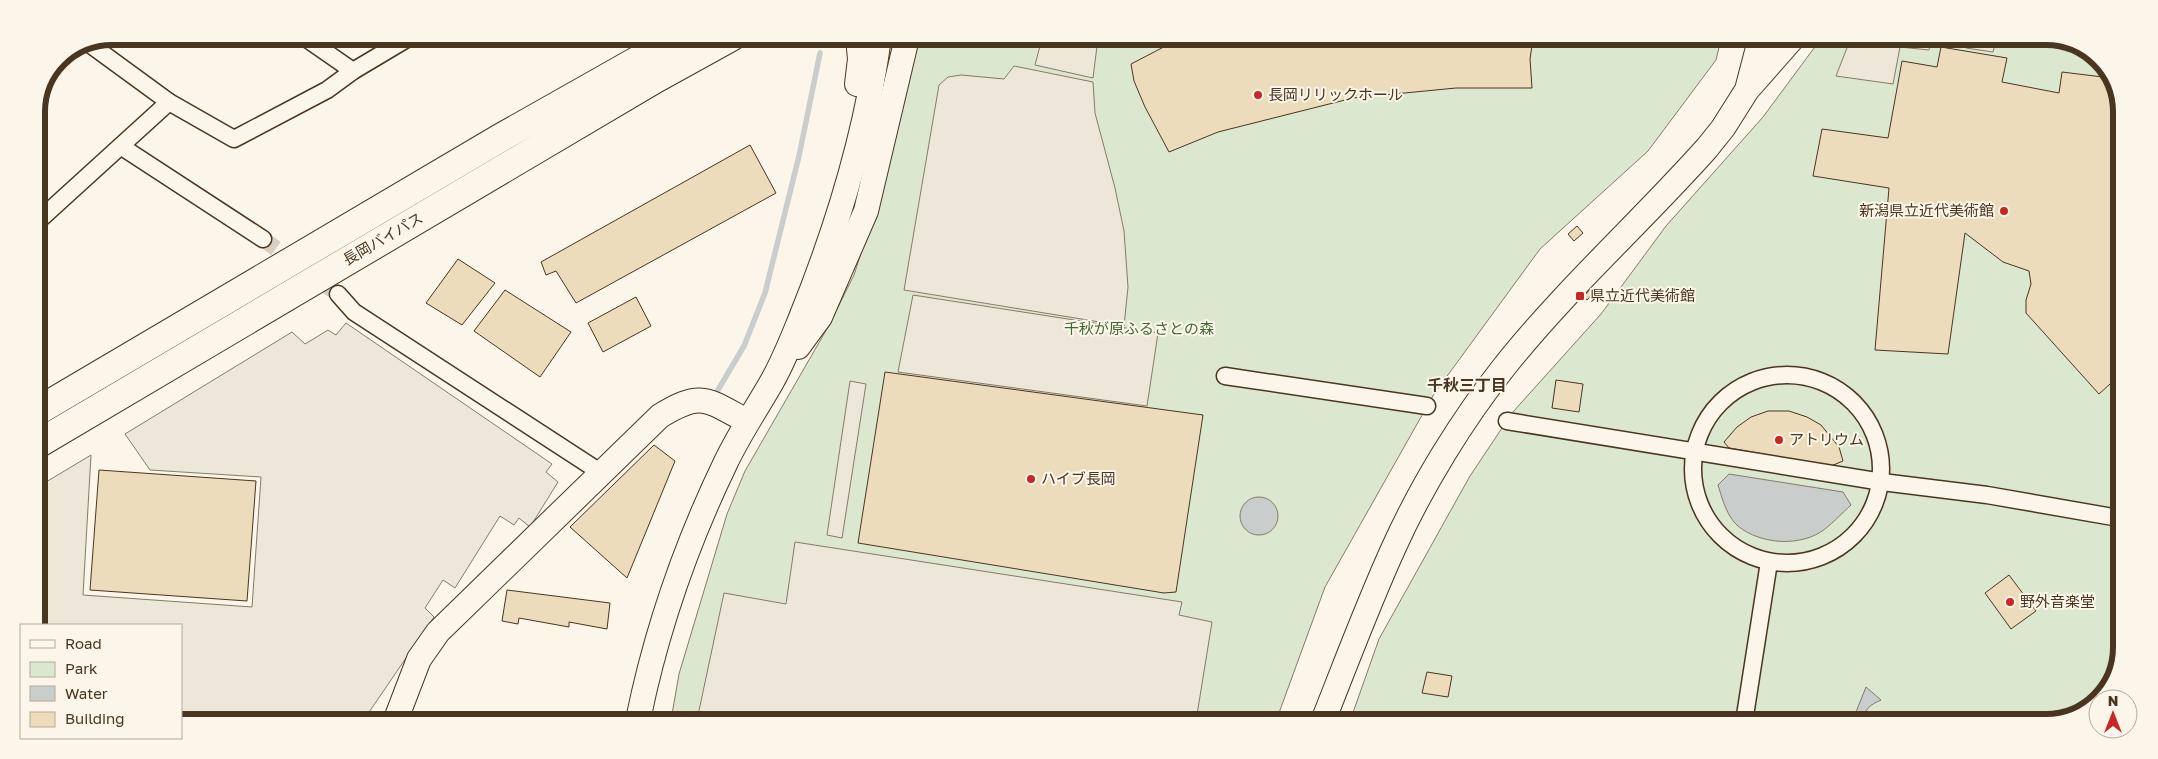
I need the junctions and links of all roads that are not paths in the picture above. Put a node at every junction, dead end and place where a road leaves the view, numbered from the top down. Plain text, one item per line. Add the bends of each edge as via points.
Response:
1 (316, 45) edge
2 (397, 45) edge
3 (665, 45) edge
4 (718, 45) edge
5 (725, 45) edge
6 (859, 45) edge
7 (878, 45) edge
8 (905, 45) edge
9 (1759, 45) edge
10 (1787, 45) edge
11 (94, 47) edge
12 (700, 55) junction
13 (353, 71) junction
14 (1747, 90) junction
15 (170, 102) junction
16 (122, 147) junction
17 (45, 214) edge
18 (263, 239) tunnel mouth
19 (338, 294) tunnel mouth
20 (800, 320) junction
21 (1225, 376) dead end
22 (771, 384) junction
23 (1427, 406) dead end
24 (45, 407) edge
25 (747, 421) junction
26 (1507, 421) dead end
27 (45, 439) edge
28 (1692, 452) junction
29 (600, 472) junction
30 (1882, 482) junction
31 (2113, 517) edge
32 (1769, 562) junction
33 (398, 714) edge
34 (639, 714) edge
35 (1326, 714) edge
36 (1745, 714) edge

1 - 13 street
2 - 13 street
3 - 24 highway, 長岡バイパス
4 - 12 highway, 長岡バイパス
5 - 12 street
6 - 20 street via 858,83 842,151 808,263
7 - 20 street via 863,128 848,185
8 - 22 street via 866,211 820,317
9 - 14 street
10 - 14 street
11 - 15 street
12 - 27 highway, 長岡バイパス
13 - 15 street via 327,90 234,139
14 - 35 street via 1707,148 1584,276 1504,366 1472,413 1421,494 1394,547
15 - 16 street
16 - 17 street
16 - 18 street
19 - 29 street via 354,312
20 - 22 street
21 - 23 street
22 - 25 street
25 - 29 street via 708,401 692,400 677,405 660,416
25 - 34 street via 687,550 654,652
26 - 28 street
28 - 30 street
28 - 30 street via 1701,426 1715,406 1734,390 1756,380 1780,375 1804,376 1828,384 1848,396 1865,414 1876,433 1882,458
28 - 32 street via 1698,501 1709,522 1748,555
29 - 33 street via 438,632 419,660
30 - 31 street via 1987,495
30 - 32 street via 1876,504 1863,524 1836,551 1816,560
32 - 36 street

